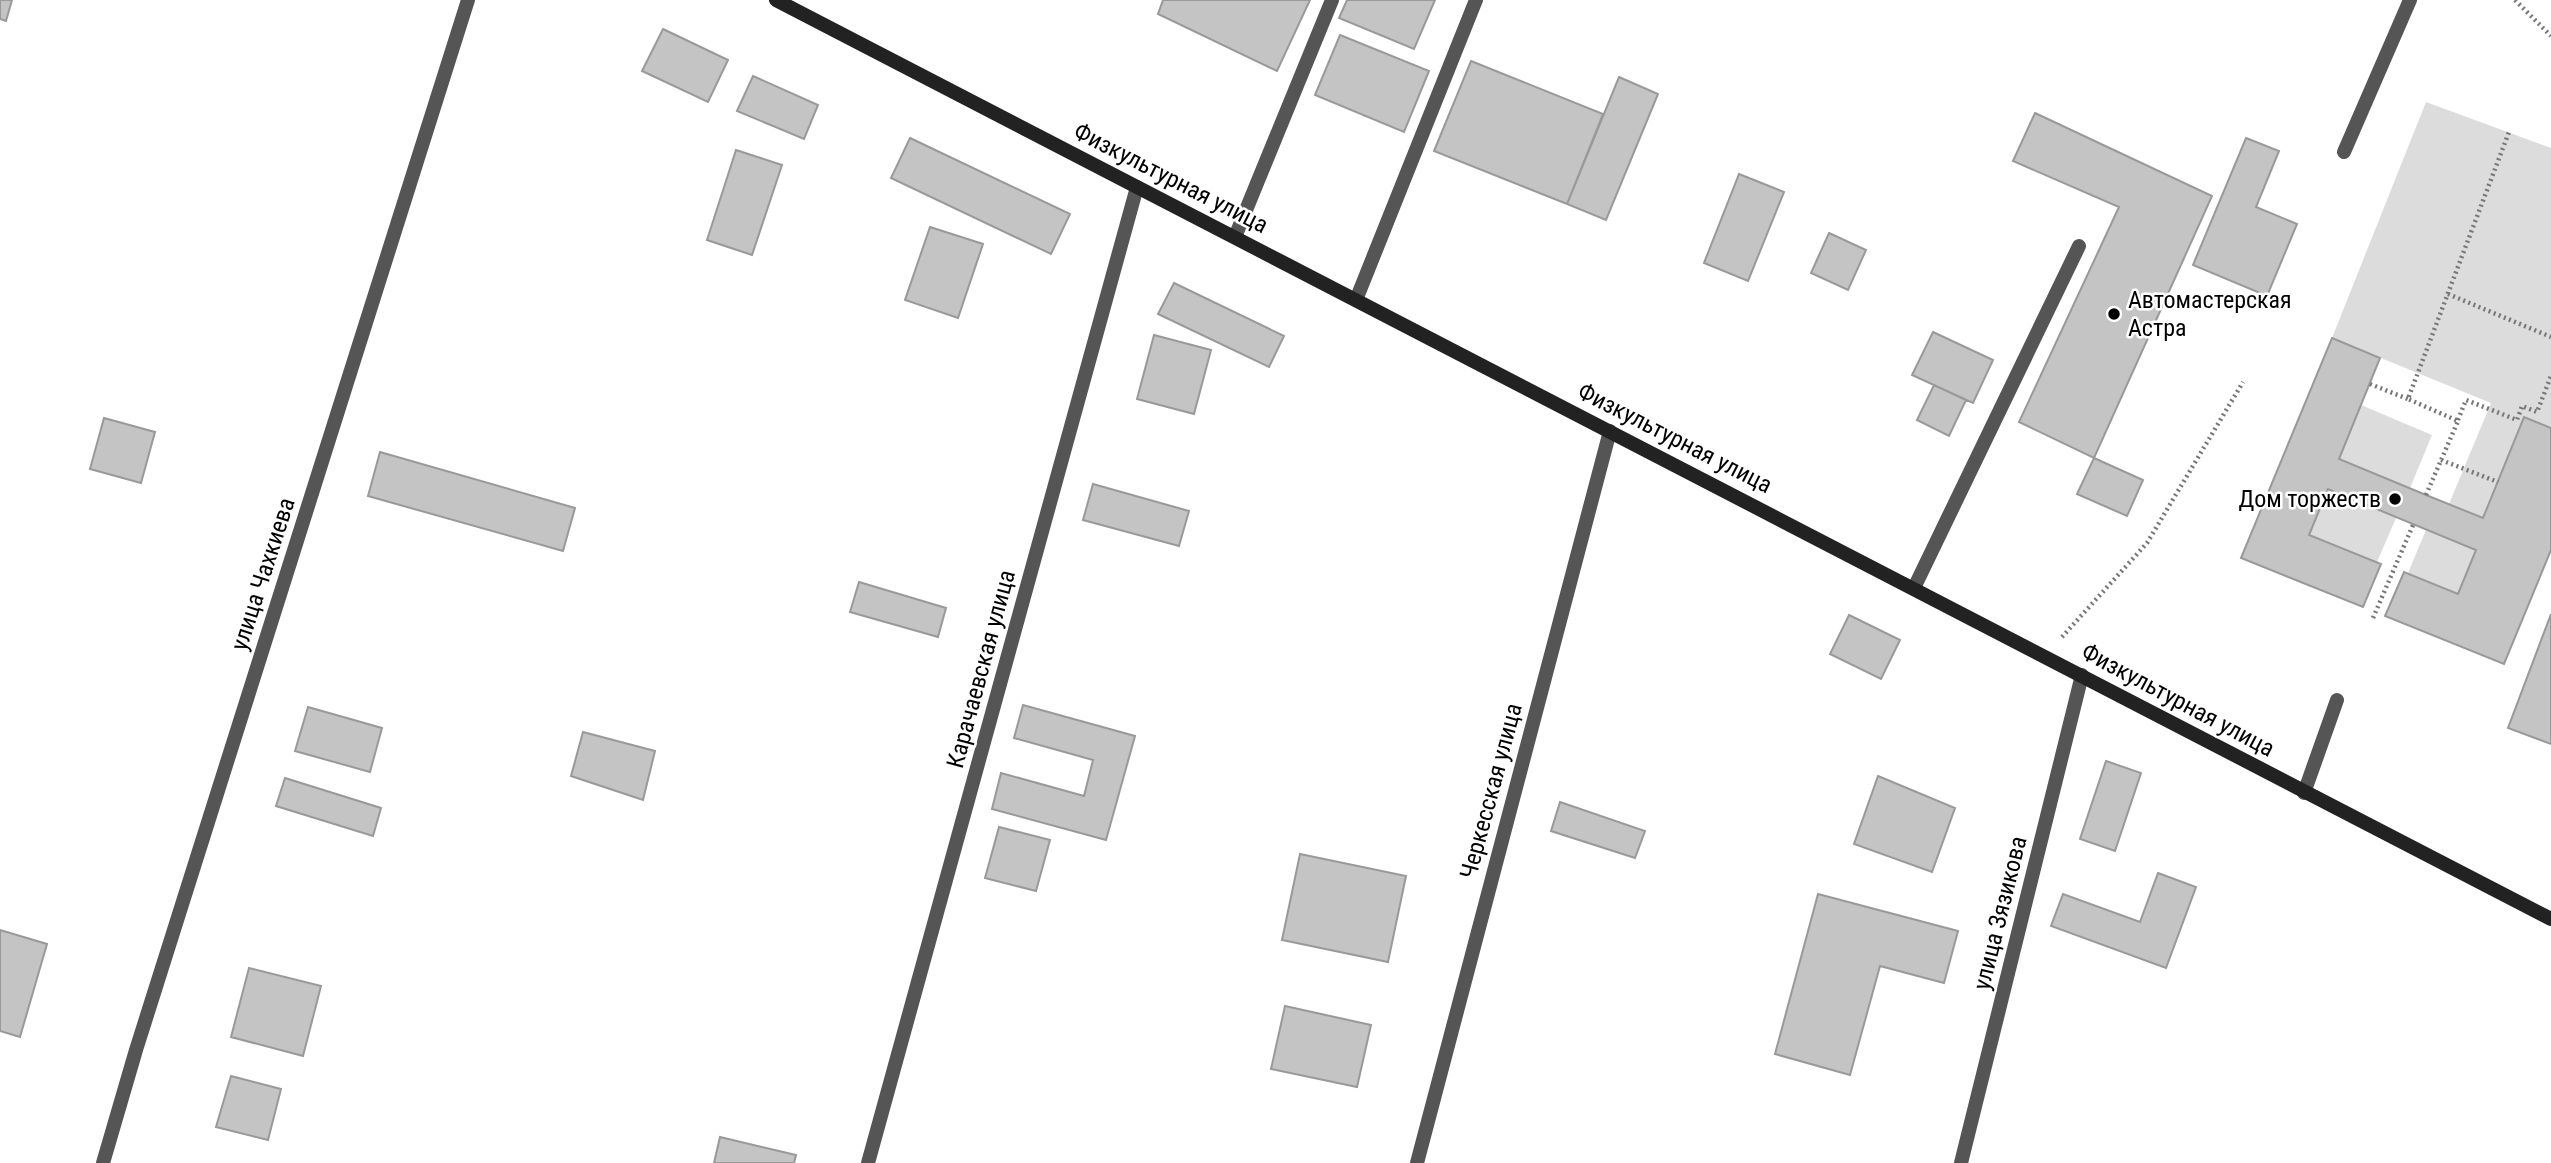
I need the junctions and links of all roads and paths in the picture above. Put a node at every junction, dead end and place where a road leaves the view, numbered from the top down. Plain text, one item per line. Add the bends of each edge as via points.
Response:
1 (468, 0) edge
2 (776, 0) edge
3 (1332, 0) edge
4 (1476, 0) edge
5 (2410, 0) edge
6 (2515, 0) edge
7 (2551, 36) edge
8 (2509, 132) dead end
9 (2344, 152) dead end
10 (1138, 187) junction
11 (1236, 237) junction
12 (2079, 246) dead end
13 (2448, 294) junction
14 (1356, 300) junction
15 (2551, 337) edge
16 (2551, 376) edge
17 (2243, 382) dead end
18 (2370, 384) dead end
19 (2549, 389) edge
20 (2408, 399) junction
21 (2458, 421) junction
22 (1610, 430) junction
23 (2441, 460) junction
24 (2498, 482) dead end
25 (2426, 495) dead end
26 (2413, 525) dead end
27 (1914, 588) junction
28 (2373, 618) dead end
29 (2046, 656) junction
30 (2082, 674) junction
31 (2337, 700) dead end
32 (2304, 793) junction
33 (2551, 919) edge
34 (103, 1163) edge
35 (868, 1163) edge
36 (1417, 1163) edge
37 (1961, 1163) edge

1 - 34 street, улица Чахкиева
2 - 10 main road, Физкультурная улица
3 - 11 street
4 - 14 street
5 - 9 street
6 - 7 path
8 - 13 path
10 - 11 main road, Физкультурная улица
10 - 35 street, Карачаевская улица
11 - 14 main road, Физкультурная улица
12 - 27 street
13 - 15 path
13 - 20 path
14 - 22 main road, Физкультурная улица
16 - 19 path
17 - 29 path via 2147,543
18 - 20 path
19 - 21 path via 2537,412 2522,406 2517,420 2466,400
20 - 21 path
21 - 23 path
22 - 27 main road, Физкультурная улица
22 - 36 street, Черкесская улица
23 - 24 path
23 - 25 path
26 - 28 path
27 - 29 main road, Физкультурная улица
29 - 30 main road, Физкультурная улица
30 - 32 main road, Физкультурная улица
30 - 37 street, улица Зязикова
31 - 32 street
32 - 33 main road, Физкультурная улица

